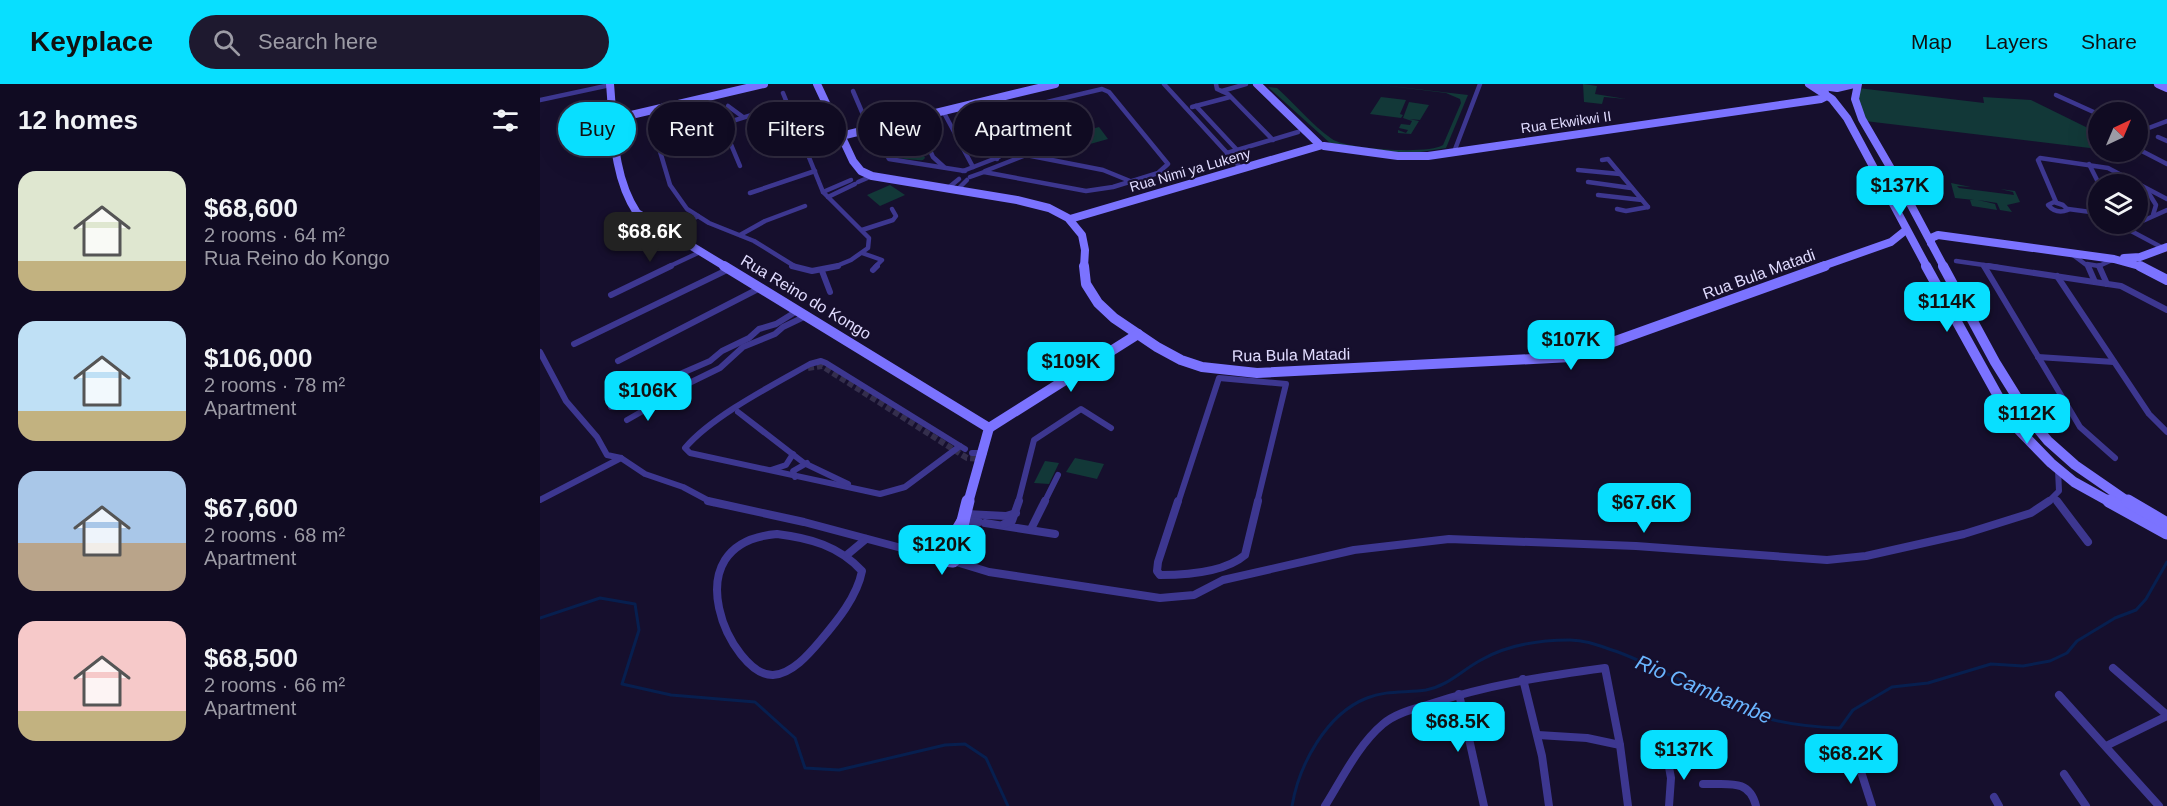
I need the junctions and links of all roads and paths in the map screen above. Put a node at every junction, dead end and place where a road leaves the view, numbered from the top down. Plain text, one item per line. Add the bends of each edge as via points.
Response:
1 (604, 84) edge
2 (610, 84) edge
3 (764, 84) edge
4 (817, 84) edge
5 (1055, 84) edge
6 (1164, 84) edge
7 (1246, 84) edge
8 (1257, 84) edge
9 (1480, 84) edge
10 (1811, 84) edge
11 (1856, 84) edge
12 (2158, 84) edge
13 (1210, 85) edge
14 (1217, 88) edge
15 (2167, 88) edge
16 (1227, 90) edge
17 (853, 91) dead end
18 (783, 93) dead end
19 (1825, 93) junction
20 (2056, 95) dead end
21 (540, 99) edge
22 (1813, 100) junction
23 (612, 102) edge
24 (786, 102) edge
25 (825, 102) edge
26 (1044, 102) edge
27 (858, 103) edge
28 (1838, 105) junction
29 (1196, 106) junction
30 (1186, 108) junction
31 (2088, 109) edge
32 (735, 111) edge
33 (943, 111) joint
34 (636, 114) edge
35 (747, 116) edge
36 (743, 117) junction
37 (1847, 118) junction
38 (735, 119) edge
39 (1862, 119) junction
40 (2167, 122) edge
41 (2148, 129) edge
42 (1298, 132) dead end
43 (2158, 137) dead end
44 (1273, 140) junction
45 (2167, 141) edge
46 (1321, 145) junction
47 (846, 147) edge
48 (1237, 150) junction
49 (2148, 151) edge
50 (1454, 152) junction
51 (1227, 153) junction
52 (2148, 153) edge
53 (735, 154) edge
54 (619, 156) edge
55 (661, 156) edge
56 (809, 156) edge
57 (887, 156) edge
58 (931, 156) edge
59 (933, 156) edge
60 (997, 156) edge
61 (1002, 156) edge
62 (1024, 156) edge
63 (1031, 156) edge
64 (997, 159) junction
65 (2167, 159) edge
66 (1602, 160) dead end
67 (917, 164) junction
68 (2089, 164) junction
69 (2167, 164) edge
70 (740, 166) dead end
71 (1239, 166) dead end
72 (944, 167) junction
73 (973, 167) junction
74 (1578, 170) dead end
75 (815, 171) junction
76 (984, 172) junction
77 (977, 174) junction
78 (997, 174) junction
79 (1112, 174) junction
80 (1620, 174) junction
81 (2094, 174) edge
82 (2119, 174) edge
83 (965, 176) junction
84 (859, 179) junction
85 (1134, 181) junction
86 (1588, 182) dead end
87 (1631, 188) junction
88 (953, 189) junction
89 (1101, 190) junction
90 (2148, 190) edge
91 (750, 193) dead end
92 (2148, 193) edge
93 (825, 194) junction
94 (1598, 195) dead end
95 (1891, 198) junction
96 (2167, 199) edge
97 (1642, 200) junction
98 (1907, 200) junction
99 (805, 206) dead end
100 (892, 208) dead end
101 (1617, 209) dead end
102 (2167, 210) edge
103 (2088, 212) edge
104 (696, 215) junction
105 (2153, 215) junction
106 (2148, 218) edge
107 (1070, 219) junction
108 (1918, 222) junction
109 (862, 230) junction
110 (1906, 230) junction
111 (666, 232) junction
112 (2136, 234) edge
113 (740, 235) junction
114 (1973, 238) junction
115 (1891, 242) junction
116 (1914, 243) junction
117 (1931, 243) junction
118 (2162, 249) edge
119 (700, 252) junction
120 (862, 253) junction
121 (2087, 259) junction
122 (2114, 260) junction
123 (1956, 261) dead end
124 (2136, 262) junction
125 (1983, 265) junction
126 (2099, 266) junction
127 (729, 269) junction
128 (873, 270) dead end
129 (822, 271) junction
130 (2057, 276) junction
131 (2167, 279) edge
132 (2095, 282) junction
133 (2107, 284) junction
134 (1937, 287) junction
135 (760, 288) junction
136 (1955, 288) junction
137 (830, 292) dead end
138 (611, 295) dead end
139 (2167, 310) edge
140 (802, 313) junction
141 (780, 325) junction
142 (1138, 334) junction
143 (574, 345) dead end
144 (540, 352) edge
145 (2038, 357) junction
146 (618, 361) dead end
147 (2114, 362) junction
148 (808, 368) dead end
149 (675, 377) junction
150 (1252, 377) junction
151 (685, 384) junction
152 (636, 401) junction
153 (611, 407) dead end
154 (642, 408) junction
155 (738, 412) junction
156 (2149, 414) junction
157 (727, 416) junction
158 (627, 420) dead end
159 (2167, 423) edge
160 (2014, 425) junction
161 (2036, 426) junction
162 (989, 428) junction
163 (1111, 428) dead end
164 (2167, 432) edge
165 (967, 449) junction
166 (793, 454) junction
167 (621, 458) junction
168 (2115, 458) dead end
169 (807, 463) junction
170 (2058, 470) junction
171 (769, 471) junction
172 (1059, 475) dead end
173 (795, 477) junction
174 (2054, 497) junction
175 (540, 500) edge
176 (1016, 513) junction
177 (965, 517) junction
178 (2145, 517) junction
179 (986, 521) junction
180 (1004, 524) junction
181 (2167, 524) edge
182 (1031, 529) junction
183 (2167, 533) edge
184 (1055, 534) dead end
185 (866, 539) junction
186 (2088, 542) dead end
187 (848, 554) junction
188 (948, 558) junction
189 (2113, 668) dead end
190 (1523, 679) junction
191 (1459, 694) junction
192 (2059, 695) dead end
193 (2167, 715) edge
194 (1538, 735) junction
195 (1620, 745) junction
196 (2106, 746) junction
197 (1667, 756) dead end
198 (1856, 756) dead end
199 (2064, 774) dead end
200 (1703, 784) dead end
201 (1325, 806) edge
202 (1485, 806) edge
203 (1549, 806) edge
204 (1628, 806) edge
205 (1669, 806) edge
206 (1756, 806) edge
207 (1872, 806) edge
208 (2086, 806) edge
209 (2159, 806) edge

1 - 21 street
2 - 21 street
2 - 23 street, Rua Reino do Kongo
3 - 34 street
4 - 25 street
5 - 33 street
6 - 30 street
7 - 16 street
8 - 46 street
9 - 50 street
10 - 11 street via 1833,88
10 - 19 street
11 - 39 street via 1855,99
12 - 15 street
13 - 14 street
14 - 16 street
14 - 16 street
16 - 29 street
16 - 44 street
17 - 27 street
18 - 24 street
19 - 22 street, Rua Ekwikwi II via 1823,99
19 - 28 street
20 - 31 street
22 - 28 street, Rua Ekwikwi II
22 - 50 street, Rua Ekwikwi II
26 - 85 street via 1104,90 1168,164 1164,171
28 - 37 street
29 - 30 street
29 - 48 street
30 - 51 street
32 - 36 street
33 - 73 street
35 - 36 street
36 - 38 street
37 - 39 street
37 - 95 street
39 - 98 street
40 - 41 street
42 - 44 street
43 - 45 street
44 - 48 street
46 - 50 street, Rua Ekwikwi II via 1407,157
46 - 107 street, Rua Nimi ya Lukeny
47 - 84 street
48 - 51 street
49 - 65 street
51 - 71 street
52 - 69 street
53 - 70 street
54 - 111 street, Rua Reino do Kongo via 630,204
55 - 104 street via 669,184
56 - 75 street
57 - 67 street
58 - 67 street
59 - 72 street
60 - 64 street
61 - 64 street
62 - 76 street
63 - 79 street
64 - 73 street
66 - 80 street via 1608,159
67 - 72 street
68 - 81 street
68 - 82 street
68 - 103 street via 2045,157 2038,160 2056,202 2049,203 2049,207 2061,212
72 - 83 street
73 - 83 street
74 - 80 street
75 - 91 street
75 - 93 street
76 - 77 street
76 - 78 street
77 - 78 street
77 - 83 street
78 - 89 street via 1074,190
79 - 85 street
79 - 89 street via 1112,183
80 - 87 street
83 - 88 street
84 - 88 street
84 - 93 street
85 - 89 street
86 - 87 street
87 - 97 street
88 - 107 street via 1037,204
90 - 96 street
92 - 105 street via 2156,205
93 - 109 street
94 - 97 street
95 - 98 street via 1901,204
95 - 110 street
97 - 101 street via 1648,207 1626,212
98 - 108 street
99 - 113 street
100 - 109 street via 896,216 893,220
102 - 105 street
104 - 111 street
104 - 113 street
105 - 106 street
107 - 142 street, Rua Bula Matadi via 1084,239 1084,276 1094,300
108 - 114 street via 1933,230
108 - 117 street
109 - 120 street via 870,242
110 - 115 street, Rua Bula Matadi
110 - 116 street
111 - 119 street, Rua Reino do Kongo
112 - 118 street
113 - 129 street via 792,266
114 - 117 street via 1938,235 1931,238
114 - 121 street
115 - 116 street, Rua Bula Matadi
115 - 150 street, Rua Bula Matadi via 1571,357
116 - 134 street
117 - 136 street
118 - 124 street
119 - 127 street, Rua Reino do Kongo
119 - 138 street
120 - 128 street via 882,260
120 - 129 street
121 - 122 street
121 - 124 street
121 - 126 street
121 - 132 street
122 - 124 street
122 - 126 street
123 - 125 street
124 - 131 street
125 - 130 street
125 - 145 street
126 - 133 street
127 - 135 street, Rua Reino do Kongo
127 - 143 street
129 - 137 street
130 - 132 street
130 - 147 street
132 - 133 street
133 - 139 street via 2127,288
134 - 136 street via 1950,293
134 - 160 street
135 - 140 street, Rua Reino do Kongo
135 - 146 street
136 - 161 street
140 - 141 street
140 - 141 street
140 - 162 street, Rua Reino do Kongo
141 - 149 street via 759,329 710,361
141 - 151 street via 775,334 743,347 720,368
142 - 150 street, Rua Bula Matadi via 1187,363
142 - 162 street
144 - 167 street via 566,401 607,455
145 - 147 street
145 - 168 street via 2080,427
147 - 156 street
148 - 155 street
149 - 151 street
149 - 152 street
150 - 150 street via 1218,380 1158,562 1160,575 1203,570 1238,561 1245,555 1287,387 1283,382
151 - 154 street via 658,404
152 - 153 street
152 - 154 street
154 - 158 street via 642,412
155 - 157 street
155 - 166 street
156 - 159 street
156 - 164 street
157 - 165 street via 805,367 821,362
157 - 171 street via 690,440 685,448 690,453
160 - 161 street via 2026,431
160 - 170 street
161 - 178 street via 2086,474
162 - 165 street
163 - 176 street via 1081,409 1034,440
165 - 169 street via 903,484 882,490 838,482
165 - 173 street via 893,492 880,494
165 - 177 street
166 - 169 street
166 - 171 street via 786,465
167 - 175 street
167 - 185 street via 638,470 683,487 708,502
169 - 173 street via 793,471
170 - 174 street via 2060,482
170 - 178 street via 2095,495
171 - 173 street
172 - 182 street
174 - 186 street
174 - 188 street via 2031,513 1964,534 1866,556 1827,560 1636,546 1449,539 1322,557 1223,580 1182,598 1132,596 989,572
176 - 179 street
176 - 180 street
177 - 179 street
177 - 179 street
177 - 188 street
178 - 181 street
178 - 183 street
179 - 180 street
180 - 182 street
182 - 184 street
185 - 187 street
185 - 188 street
187 - 187 street via 862,571 862,578 826,632 789,670 767,676 760,672 735,643 717,608 717,577 723,563 746,540 762,535 794,536
189 - 193 street
190 - 191 street
190 - 194 street
190 - 195 street via 1605,668
191 - 201 street via 1404,712 1384,723 1365,743
191 - 202 street
192 - 196 street
193 - 196 street
194 - 195 street
194 - 203 street
195 - 204 street
196 - 209 street
197 - 205 street via 1671,778
198 - 207 street
199 - 208 street
200 - 206 street via 1745,786 1753,793

